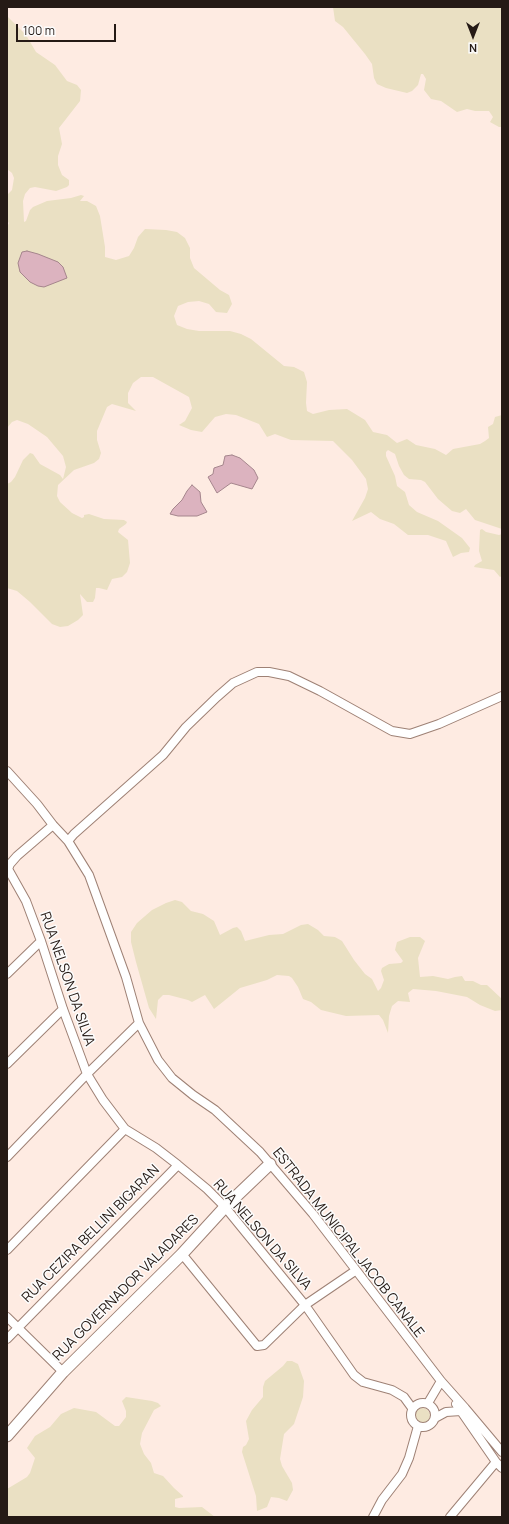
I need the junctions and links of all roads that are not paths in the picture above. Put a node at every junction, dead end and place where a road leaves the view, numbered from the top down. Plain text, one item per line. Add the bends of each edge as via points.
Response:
1 (502, 696) edge
2 (7, 770) edge
3 (53, 825) junction
4 (68, 841) junction
5 (42, 941) junction
6 (7, 974) edge
7 (63, 1008) junction
8 (139, 1023) junction
9 (7, 1064) edge
10 (87, 1074) junction
11 (125, 1129) junction
12 (7, 1157) edge
13 (270, 1164) junction
14 (178, 1165) junction
15 (225, 1208) junction
16 (7, 1250) edge
17 (182, 1254) junction
18 (355, 1271) junction
19 (305, 1305) junction
20 (7, 1317) edge
21 (18, 1327) junction
22 (7, 1339) edge
23 (63, 1372) junction
24 (441, 1381) junction
25 (428, 1404) junction
26 (412, 1408) junction
27 (461, 1411) junction
28 (435, 1418) junction
29 (418, 1426) junction
30 (7, 1436) edge
31 (502, 1452) edge
32 (499, 1465) edge
33 (373, 1517) edge
34 (450, 1517) edge

1 - 4 street via 410,734 392,731 320,690 289,676 257,672 233,683 217,697 186,727 163,755
2 - 3 street, ESTRADA MUNICIPAL JACOB CANALE
3 - 4 street, ESTRADA MUNICIPAL JACOB CANALE
3 - 5 street, RUA NELSON DA SILVA via 17,856 8,869 26,901
4 - 8 street, ESTRADA MUNICIPAL JACOB CANALE via 90,875 126,977
5 - 6 street
5 - 7 street, RUA NELSON DA SILVA
7 - 9 street
7 - 10 street, RUA NELSON DA SILVA
8 - 10 street
8 - 13 street, ESTRADA MUNICIPAL JACOB CANALE via 158,1060 172,1078 215,1110
10 - 11 street, RUA NELSON DA SILVA
10 - 12 street
11 - 14 street, RUA NELSON DA SILVA
11 - 16 street
13 - 15 street, RUA GOVERNADOR VALADARES
13 - 18 street, ESTRADA MUNICIPAL JACOB CANALE via 313,1214
14 - 15 street, RUA NELSON DA SILVA
14 - 21 street, RUA CEZIRA BELLINI BIGARAN
15 - 17 street, RUA GOVERNADOR VALADARES
15 - 19 street, RUA NELSON DA SILVA
17 - 19 street via 257,1346 264,1345
17 - 23 street, RUA GOVERNADOR VALADARES
18 - 19 street
18 - 24 street, ESTRADA MUNICIPAL JACOB CANALE
19 - 26 street, RUA NELSON DA SILVA via 354,1375 363,1382 392,1390 404,1398
20 - 21 street
21 - 22 street, RUA CEZIRA BELLINI BIGARAN
21 - 23 street
23 - 30 street, RUA GOVERNADOR VALADARES
24 - 25 street
24 - 27 street
24 - 31 street, ESTRADA MUNICIPAL JACOB CANALE
25 - 26 street via 419,1403
25 - 28 street via 434,1409
26 - 29 street via 412,1420
27 - 28 street via 446,1412
27 - 32 street
28 - 29 street via 430,1425
29 - 33 street via 402,1474 382,1500
32 - 34 street

